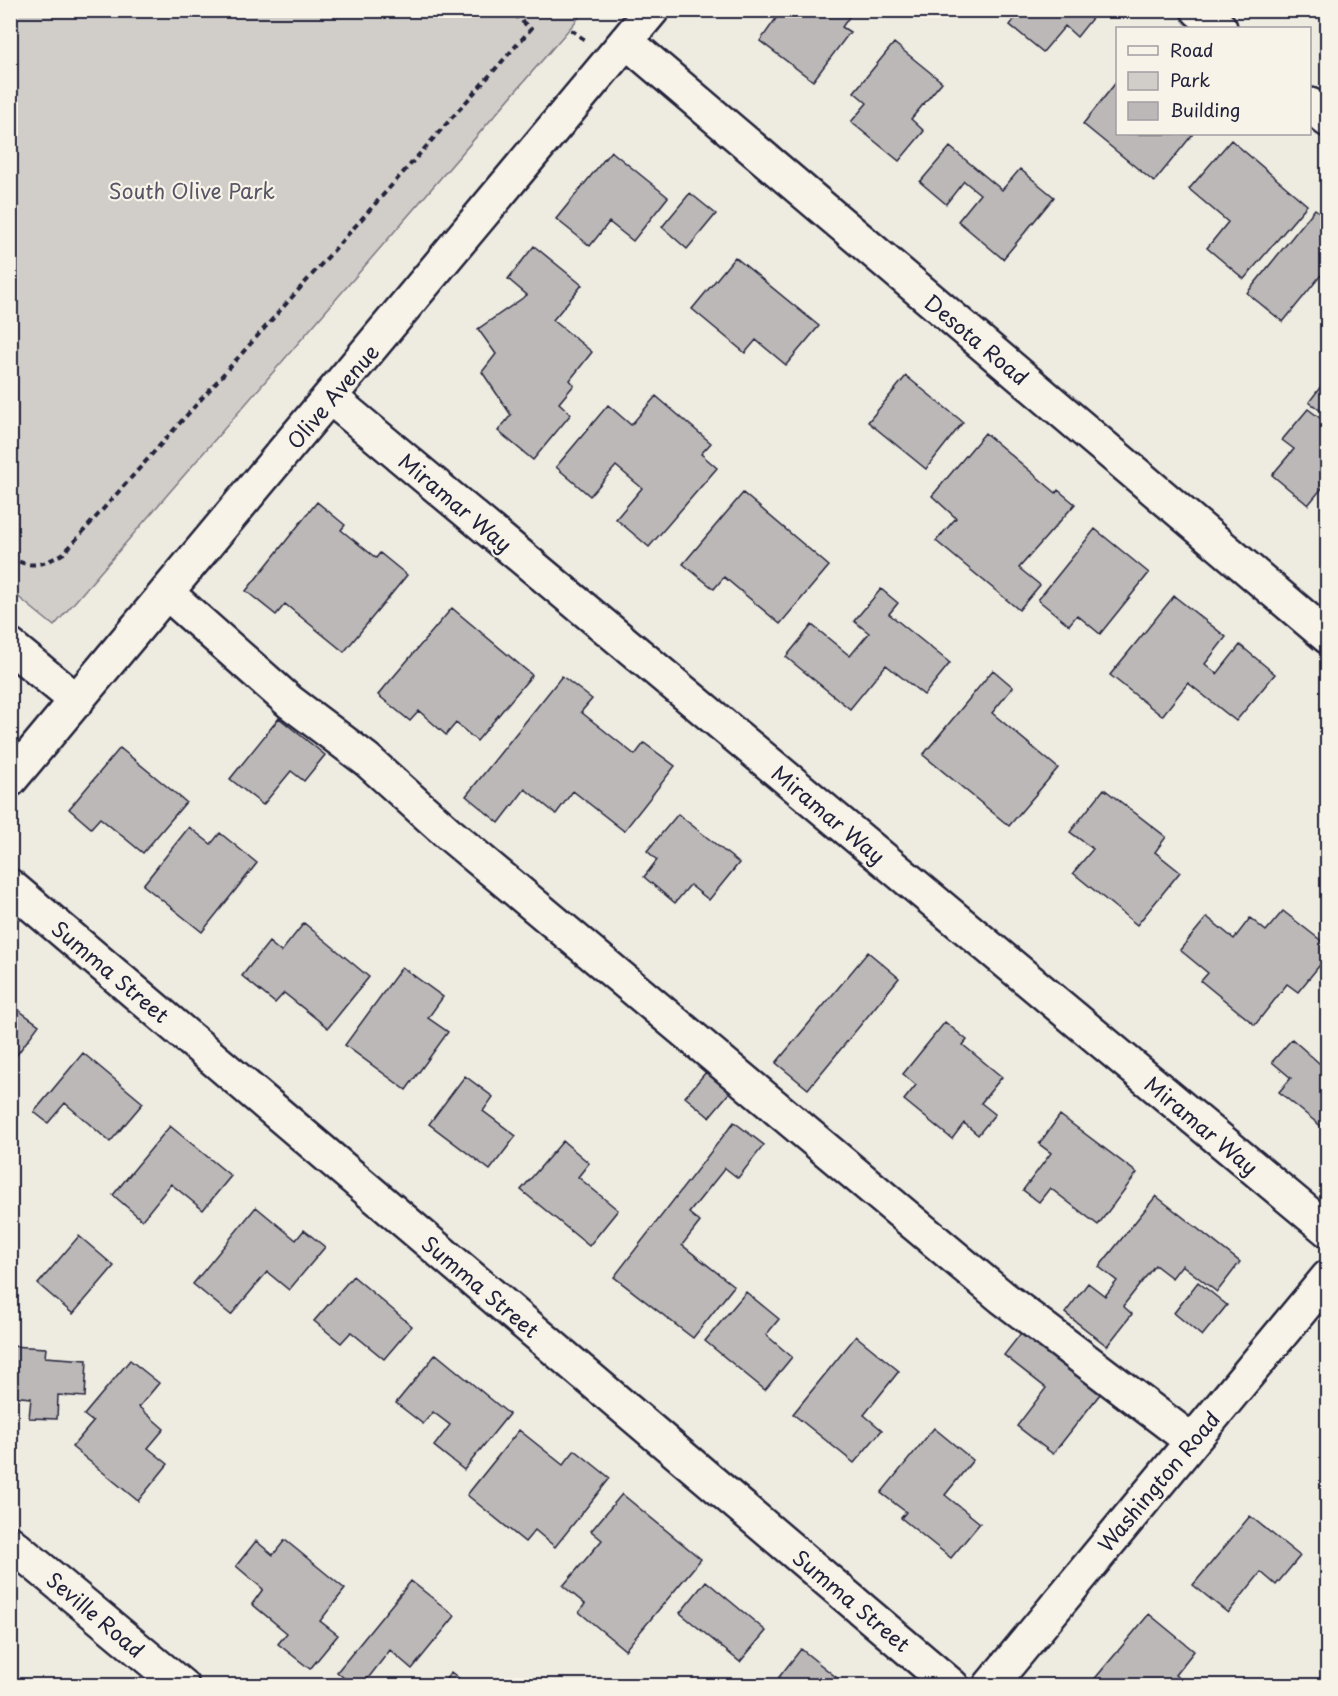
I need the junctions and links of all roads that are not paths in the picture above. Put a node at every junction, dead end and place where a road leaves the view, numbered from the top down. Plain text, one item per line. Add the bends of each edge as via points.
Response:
1 (652, 10) edge
2 (1198, 10) edge
3 (1219, 27) edge
4 (627, 41) junction
5 (1311, 106) edge
6 (1328, 120) edge
7 (331, 398) junction
8 (167, 593) junction
9 (1328, 637) edge
10 (10, 646) edge
11 (76, 700) junction
12 (10, 780) edge
13 (10, 886) edge
14 (1328, 1230) edge
15 (1328, 1277) edge
16 (1192, 1441) junction
17 (10, 1543) edge
18 (182, 1686) edge
19 (952, 1686) edge
20 (990, 1686) edge

1 - 4 street, Olive Avenue
2 - 3 street
4 - 7 street, Olive Avenue
4 - 9 street, Desota Road
5 - 6 street
7 - 8 street, Olive Avenue
7 - 14 street, Miramar Way
8 - 11 street, Olive Avenue
8 - 16 street via 290,702 367,760 448,834 1002,1297
10 - 11 street
11 - 12 street, Olive Avenue
13 - 19 street, Summa Street
15 - 16 street, Washington Road
16 - 20 street, Washington Road
17 - 18 street, Seville Road

